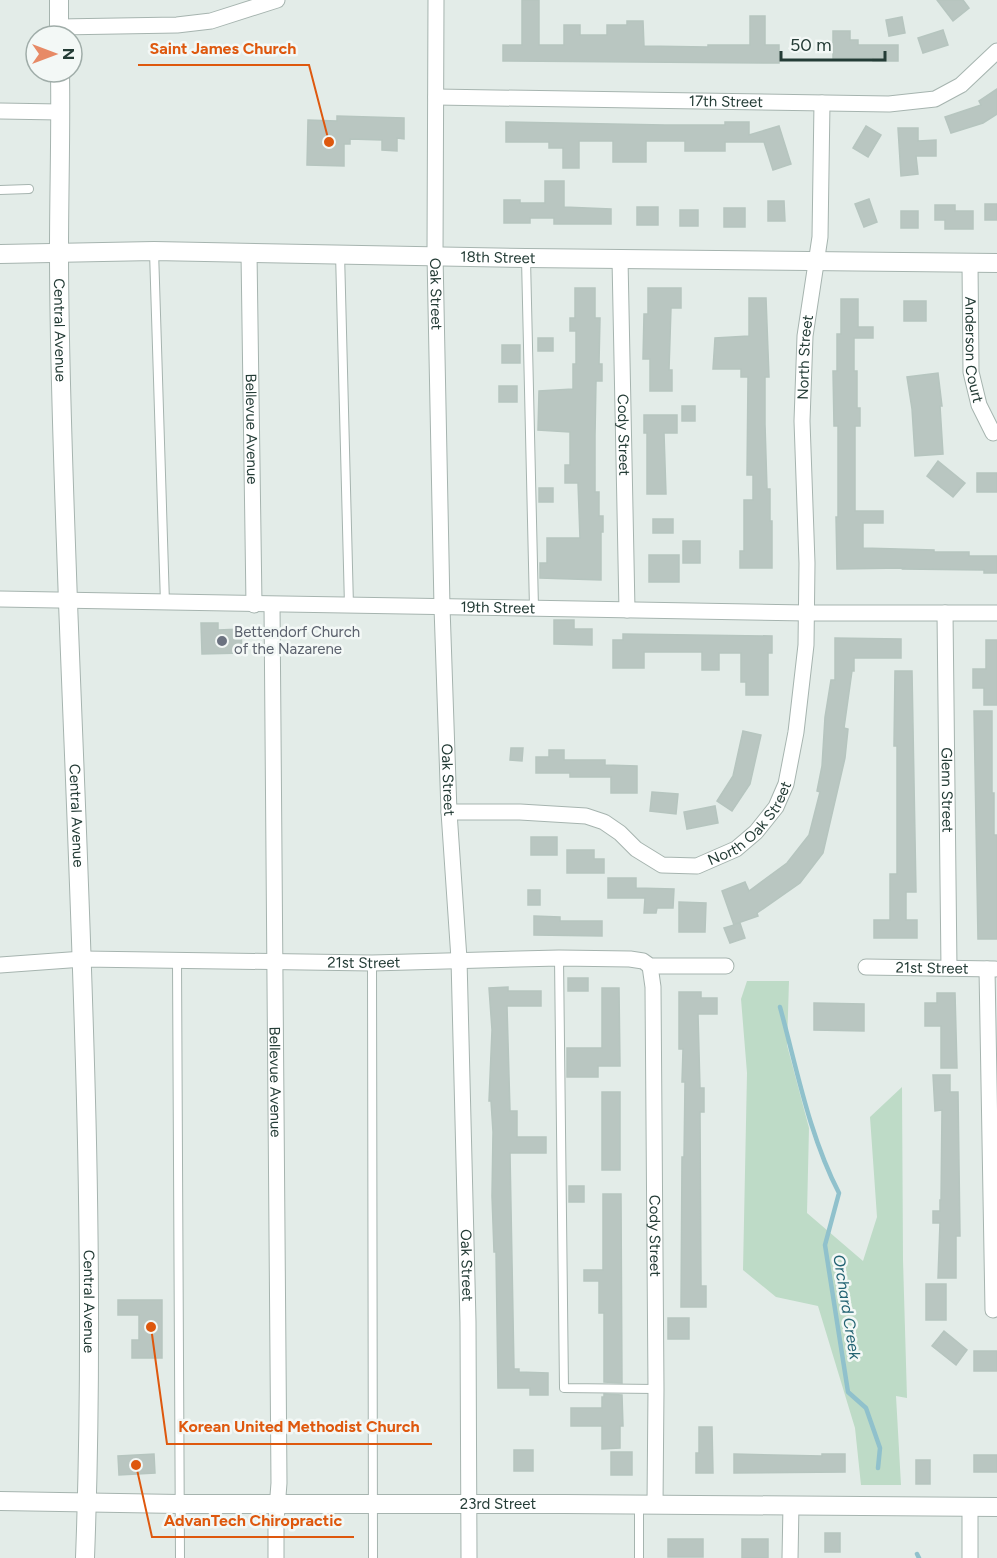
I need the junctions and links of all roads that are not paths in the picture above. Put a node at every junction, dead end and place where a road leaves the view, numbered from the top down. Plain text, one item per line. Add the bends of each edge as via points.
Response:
1 (59, 0) edge
2 (277, 0) edge
3 (436, 0) edge
4 (253, 4) edge
5 (59, 24) edge
6 (84, 31) edge
7 (997, 51) edge
8 (60, 84) edge
9 (436, 97) junction
10 (822, 103) junction
11 (0, 111) edge
12 (60, 112) junction
13 (29, 189) dead end
14 (0, 190) edge
15 (154, 251) junction
16 (59, 253) junction
17 (249, 253) junction
18 (0, 254) edge
19 (340, 254) junction
20 (435, 255) junction
21 (526, 258) junction
22 (620, 259) junction
23 (815, 261) junction
24 (970, 263) junction
25 (997, 263) edge
26 (993, 433) dead end
27 (0, 599) edge
28 (68, 600) junction
29 (165, 603) junction
30 (254, 605) junction
31 (272, 605) junction
32 (349, 606) junction
33 (442, 607) junction
34 (534, 608) junction
35 (627, 610) junction
36 (807, 613) junction
37 (945, 613) junction
38 (997, 613) edge
39 (449, 812) junction
40 (559, 958) junction
41 (83, 959) junction
42 (459, 959) junction
43 (177, 962) junction
44 (275, 962) junction
45 (372, 963) junction
46 (0, 965) edge
47 (650, 966) junction
48 (726, 966) dead end
49 (866, 966) dead end
50 (949, 968) junction
51 (992, 969) edge
52 (993, 1310) dead end
53 (656, 1389) junction
54 (0, 1501) edge
55 (87, 1502) junction
56 (179, 1504) junction
57 (277, 1504) junction
58 (373, 1504) junction
59 (468, 1504) junction
60 (647, 1504) junction
61 (790, 1505) junction
62 (970, 1507) junction
63 (997, 1507) edge
64 (85, 1558) edge
65 (180, 1558) edge
66 (276, 1558) edge
67 (373, 1558) edge
68 (469, 1558) edge
69 (639, 1558) edge
70 (790, 1558) edge
71 (970, 1558) edge

1 - 5 street
2 - 4 street
3 - 9 street, Oak Street
4 - 6 street via 211,21
7 - 10 street, 17th Street via 961,85 935,99 890,104
8 - 12 street, Central Avenue
9 - 10 street, 17th Street
9 - 20 street, Oak Street
10 - 23 street, North Street
11 - 12 street
12 - 16 street, Central Avenue
13 - 14 lane
15 - 16 street, 18th Street
15 - 17 street, 18th Street
15 - 29 lane
16 - 18 street, 18th Street
16 - 28 street, Central Avenue
17 - 19 street, 18th Street
17 - 30 street, Bellevue Avenue
19 - 20 street, 18th Street
19 - 32 lane
20 - 21 street, 18th Street
20 - 33 street, Oak Street
21 - 22 street, 18th Street
21 - 34 lane
22 - 23 street, 18th Street
22 - 35 street, Cody Street
23 - 24 street, 18th Street
23 - 36 street, North Street via 805,336 802,421
24 - 25 street, 18th Street
24 - 26 street, Anderson Court via 971,372
27 - 28 street, 19th Street
28 - 29 street, 19th Street
28 - 41 street, Central Avenue
29 - 30 street, 19th Street
30 - 31 street, 19th Street
31 - 32 street, 19th Street
31 - 44 street, Bellevue Avenue
32 - 33 street, 19th Street
33 - 34 street, 19th Street
33 - 39 street, Oak Street
34 - 35 street, 19th Street
35 - 36 street, 19th Street
36 - 37 street, 19th Street
36 - 39 street, North Oak Street via 796,732 786,784 776,807 736,849 697,866 662,864 636,849 604,822 586,816
37 - 38 street, 19th Street
37 - 50 street, Glenn Street
39 - 42 street, Oak Street
40 - 42 street, 21st Street
40 - 47 street, 21st Street via 630,958
40 - 53 lane via 564,1388
41 - 43 street, 21st Street
41 - 46 street, 21st Street
41 - 55 street, Central Avenue
42 - 45 street, 21st Street
42 - 59 street, Oak Street via 468,1322
43 - 44 street, 21st Street
43 - 56 lane
44 - 45 street, 21st Street
44 - 57 street, Bellevue Avenue
45 - 58 lane
47 - 48 street, 21st Street
47 - 53 street, Cody Street
49 - 50 street, 21st Street
50 - 51 street, 21st Street
51 - 52 street
53 - 60 street, Cody Street
54 - 55 street, 23rd Street
55 - 56 street, 23rd Street
55 - 64 street, Central Avenue
56 - 57 street, 23rd Street
56 - 65 lane
57 - 58 street, 23rd Street
57 - 66 street, Bellevue Avenue
58 - 59 street, 23rd Street
58 - 67 lane
59 - 60 street, 23rd Street
59 - 68 street, Oak Street
60 - 61 street, 23rd Street
60 - 69 lane
61 - 62 street, 23rd Street
61 - 70 street
62 - 63 street, 23rd Street
62 - 71 street

